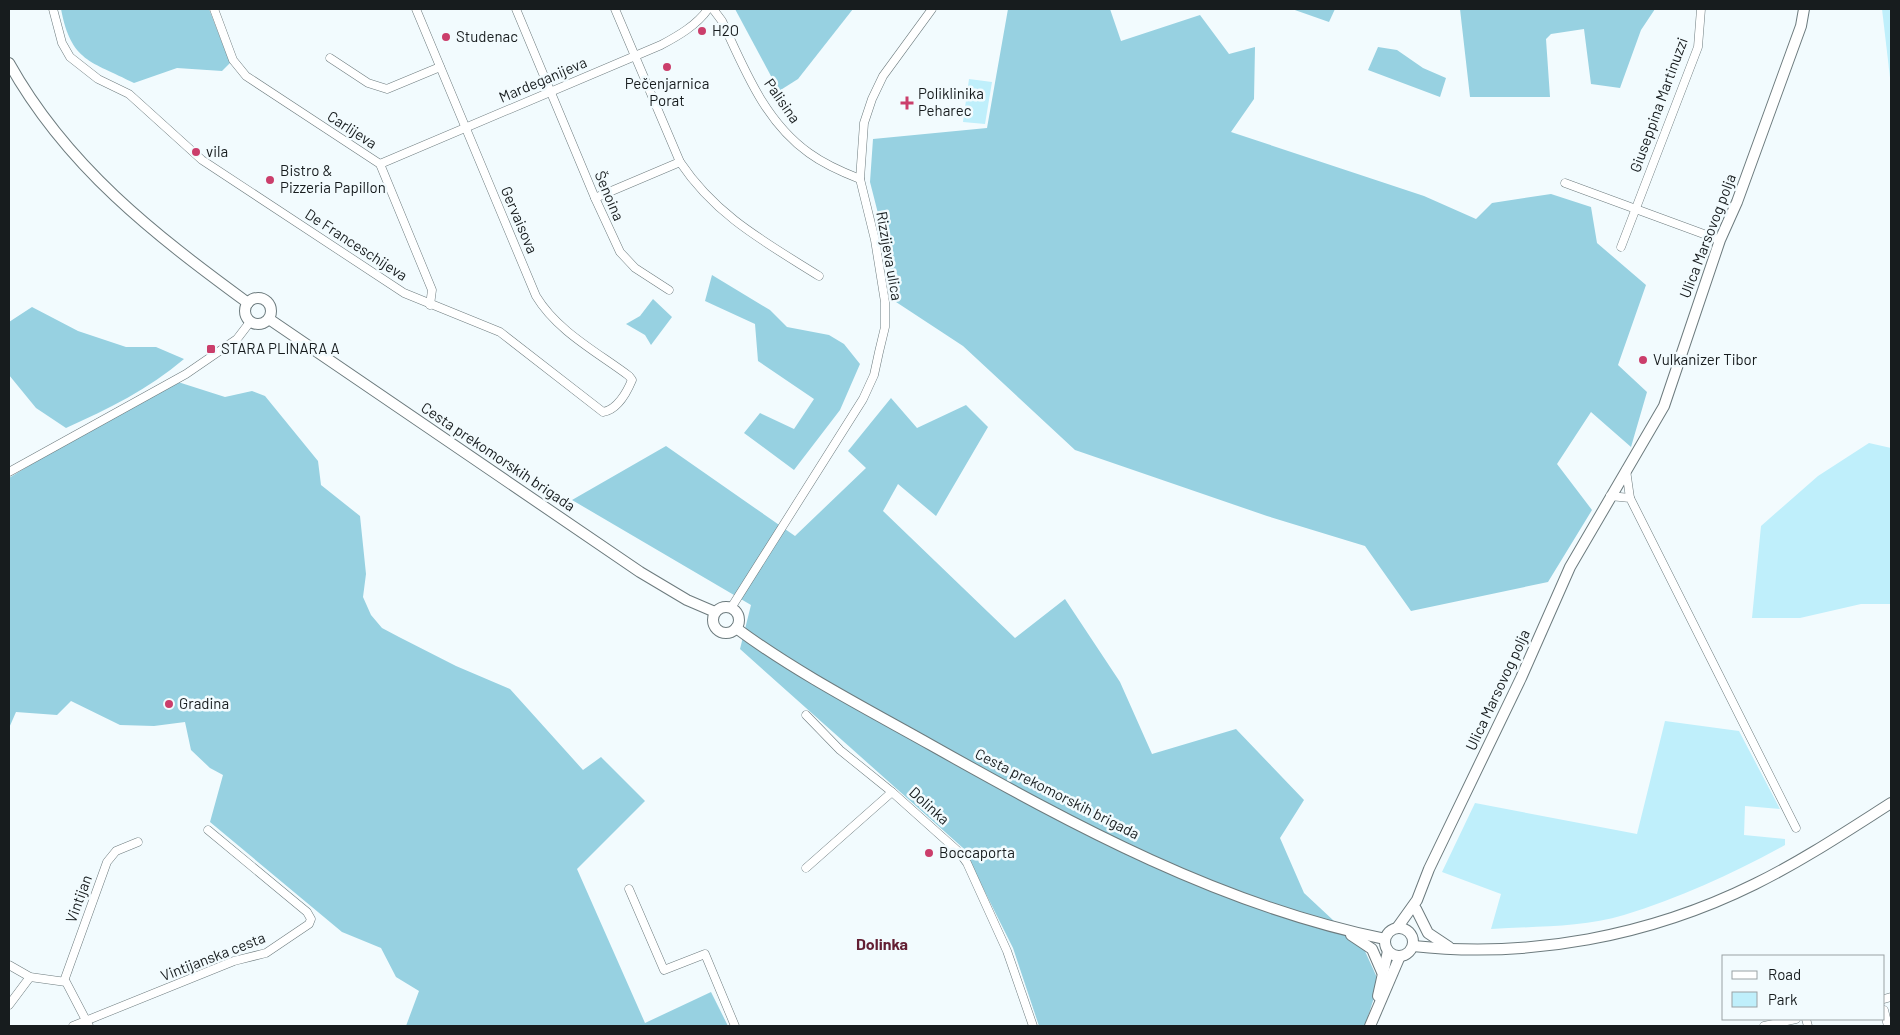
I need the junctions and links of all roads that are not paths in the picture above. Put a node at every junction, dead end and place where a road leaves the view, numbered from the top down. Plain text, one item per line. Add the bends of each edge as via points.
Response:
1 (53, 9) edge
2 (214, 9) edge
3 (416, 9) edge
4 (516, 9) edge
5 (615, 9) edge
6 (708, 9) edge
7 (713, 9) edge
8 (932, 9) edge
9 (1701, 9) edge
10 (1804, 9) edge
11 (635, 56) junction
12 (330, 58) dead end
13 (9, 63) edge
14 (440, 67) junction
15 (550, 92) junction
16 (465, 128) junction
17 (680, 162) junction
18 (380, 164) junction
19 (860, 179) junction
20 (1565, 183) dead end
21 (595, 198) junction
22 (1635, 208) junction
23 (1720, 240) junction
24 (1621, 247) dead end
25 (819, 276) dead end
26 (669, 290) dead end
27 (248, 303) junction
28 (430, 305) junction
29 (269, 319) junction
30 (250, 322) junction
31 (609, 411) joint
32 (1626, 468) junction
33 (9, 472) edge
34 (1610, 496) junction
35 (1630, 498) junction
36 (731, 608) junction
37 (715, 612) junction
38 (736, 628) junction
39 (806, 715) dead end
40 (892, 792) junction
41 (1891, 803) edge
42 (1796, 828) dead end
43 (208, 830) dead end
44 (138, 842) dead end
45 (806, 868) dead end
46 (629, 889) dead end
47 (1416, 904) junction
48 (1397, 928) junction
49 (1343, 931) junction
50 (1410, 933) junction
51 (1385, 940) junction
52 (1413, 946) junction
53 (1457, 950) junction
54 (1388, 951) junction
55 (1400, 956) junction
56 (9, 965) edge
57 (1382, 972) junction
58 (30, 977) junction
59 (64, 981) junction
60 (9, 1005) edge
61 (1377, 1007) junction
62 (1791, 1020) edge
63 (87, 1023) edge
64 (73, 1026) edge
65 (735, 1026) edge
66 (1033, 1026) edge
67 (1370, 1026) edge
68 (1764, 1026) edge

1 - 28 street, De Franceschijeva via 62,43 82,69 129,94 210,165 404,293
2 - 18 street, Carlijeva via 233,60 246,76
3 - 14 street, Gervaisova
4 - 15 street, Šenoina
5 - 11 street
6 - 11 street, Mardeganijeva via 673,39
7 - 19 street, Palisina via 777,123 809,154
8 - 19 street, Rizzijeva ulica via 883,76 872,99 864,123
9 - 22 street, Giuseppina Martinuzzi via 1698,47
10 - 23 main road, Ulica Marsovog polja via 1801,26 1749,171
11 - 15 street, Mardeganijeva
11 - 17 street
12 - 14 street via 368,83 387,89
13 - 27 main road via 59,137 102,185 165,242
14 - 16 street, Gervaisova
15 - 16 street, Mardeganijeva
15 - 21 street, Šenoina
16 - 18 street, Mardeganijeva
16 - 31 street, Gervaisova via 543,308 560,325 632,380
17 - 21 street
17 - 25 street via 692,180 736,224
18 - 28 street, Carlijeva via 432,290
19 - 36 street, Rizzijeva ulica via 875,240 885,302 885,327 874,376
20 - 22 street
21 - 26 street, Šenoina via 627,261
22 - 23 street
22 - 24 street, Giuseppina Martinuzzi
23 - 32 main road, Ulica Marsovog polja via 1664,406
27 - 29 main road via 257,298 266,300 272,309
27 - 30 main road via 245,313
28 - 31 street, De Franceschijeva via 500,332 604,412
29 - 30 main road via 260,324
29 - 37 main road, Cesta prekomorskih brigada via 640,572
30 - 33 street via 237,339 214,357
32 - 34 main road, Ulica Marsovog polja
32 - 35 street
34 - 35 street
34 - 47 main road, Ulica Marsovog polja via 1570,567
35 - 42 street
36 - 37 main road via 724,606
36 - 38 main road via 739,618
37 - 38 main road via 712,622 718,630 728,633
38 - 49 main road, Cesta prekomorskih brigada via 764,649 890,722 1124,847 1240,898
39 - 40 street, Dolinka via 840,750
40 - 45 street
40 - 66 street, Dolinka via 967,863 1007,951
41 - 53 main road via 1777,873 1677,916 1633,930 1571,942
43 - 63 street, Vintijanska cesta via 307,912 310,924 258,956 234,961
44 - 59 street, Vintijan via 116,851 107,862
46 - 65 street via 664,970 705,954
47 - 48 main road, Ulica Marsovog polja
47 - 50 main road, Ulica Marsovog polja
47 - 53 main road via 1428,934
48 - 50 main road
48 - 51 main road via 1389,932
49 - 51 main road, Cesta prekomorskih brigada
49 - 57 main road via 1372,949
50 - 52 main road
51 - 54 main road
52 - 53 main road
52 - 55 main road via 1407,954
54 - 55 main road
54 - 57 main road
55 - 61 main road
56 - 58 street
57 - 61 main road
58 - 59 street
58 - 60 street
59 - 63 street via 70,986
61 - 67 main road
62 - 68 street
63 - 64 street, Vintijanska cesta

